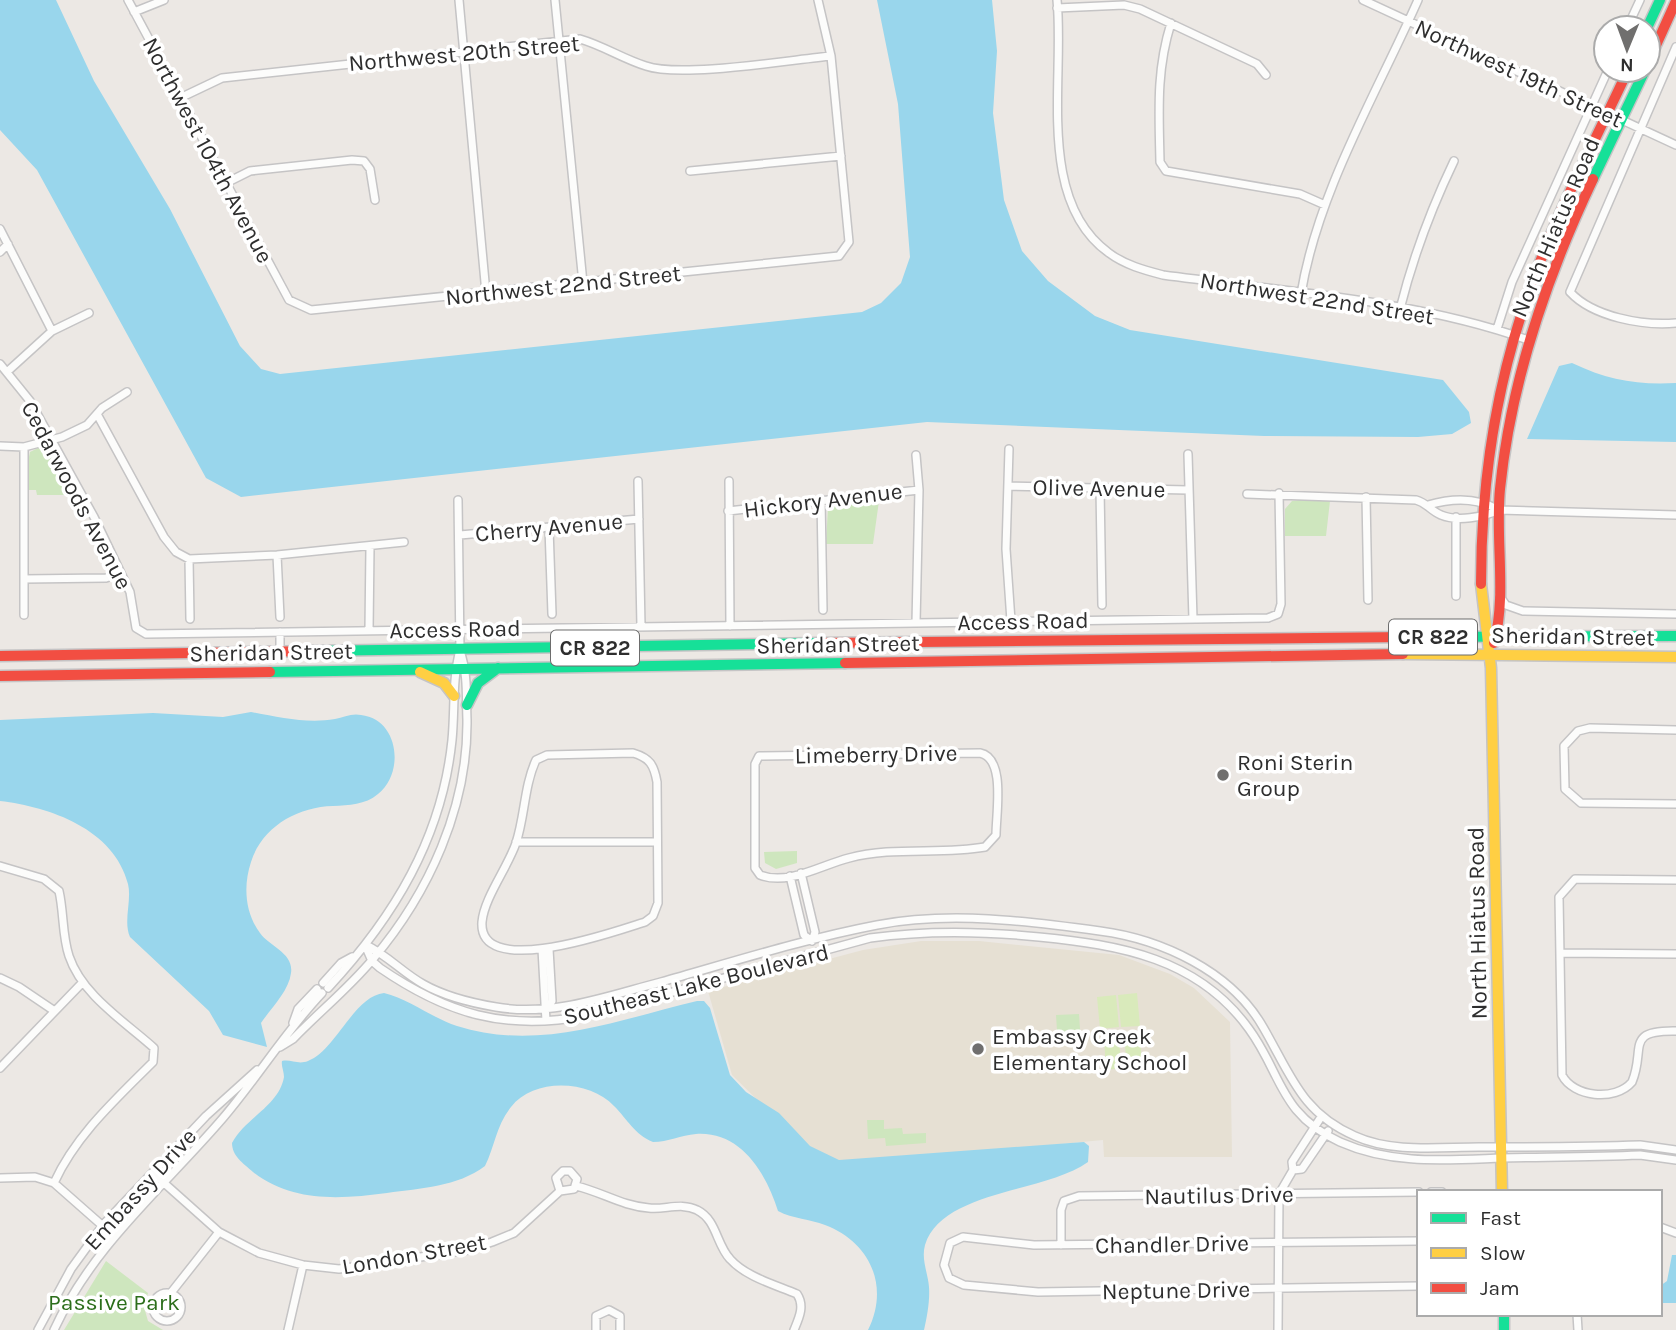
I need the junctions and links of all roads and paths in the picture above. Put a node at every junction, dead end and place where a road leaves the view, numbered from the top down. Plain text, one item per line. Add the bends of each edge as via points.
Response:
1 (128, 0) edge
2 (164, 0) edge
3 (459, 0) edge
4 (555, 0) edge
5 (818, 0) edge
6 (1363, 0) edge
7 (1418, 0) edge
8 (1676, 1) edge
9 (1057, 4) edge
10 (135, 12) junction
11 (1408, 22) junction
12 (1171, 23) junction
13 (1662, 32) edge
14 (560, 42) junction
15 (1676, 47) edge
16 (464, 51) junction
17 (831, 56) junction
18 (1266, 75) dead end
19 (1601, 84) edge
20 (1622, 84) edge
21 (1639, 84) edge
22 (180, 98) junction
23 (1591, 106) junction
24 (1608, 114) junction
25 (1622, 120) junction
26 (1639, 128) junction
27 (1676, 145) edge
28 (841, 156) junction
29 (1454, 161) dead end
30 (690, 171) dead end
31 (226, 183) junction
32 (375, 200) dead end
33 (1325, 205) junction
34 (0, 229) edge
35 (8, 244) junction
36 (0, 252) edge
37 (583, 283) junction
38 (486, 293) junction
39 (1301, 294) junction
40 (289, 300) joint
41 (1400, 309) junction
42 (89, 313) dead end
43 (1676, 323) edge
44 (1497, 329) junction
45 (52, 331) junction
46 (1515, 335) junction
47 (1528, 340) junction
48 (0, 364) edge
49 (8, 371) junction
50 (127, 392) dead end
51 (97, 414) junction
52 (52, 440) junction
53 (0, 446) edge
54 (24, 447) junction
55 (1009, 449) dead end
56 (1188, 454) dead end
57 (916, 455) dead end
58 (638, 481) dead end
59 (729, 481) dead end
60 (1010, 486) junction
61 (919, 489) junction
62 (1100, 489) junction
63 (1188, 490) junction
64 (1279, 493) junction
65 (1247, 494) dead end
66 (1366, 497) junction
67 (821, 499) junction
68 (458, 500) dead end
69 (1484, 501) junction
70 (1428, 505) junction
71 (1499, 510) junction
72 (728, 511) junction
73 (1676, 515) edge
74 (1457, 517) junction
75 (1483, 517) junction
76 (639, 519) junction
77 (549, 528) junction
78 (460, 536) junction
79 (404, 542) dead end
80 (370, 547) junction
81 (277, 555) junction
82 (189, 559) junction
83 (121, 573) junction
84 (24, 579) junction
85 (1499, 595) junction
86 (1456, 597) dead end
87 (1368, 600) dead end
88 (1102, 605) dead end
89 (823, 610) dead end
90 (552, 614) dead end
91 (1676, 614) edge
92 (24, 615) dead end
93 (280, 617) dead end
94 (190, 619) dead end
95 (1193, 619) junction
96 (1011, 621) junction
97 (916, 623) junction
98 (641, 626) junction
99 (730, 626) junction
100 (369, 630) junction
101 (460, 630) junction
102 (140, 632) joint
103 (280, 632) junction
104 (1485, 636) junction
105 (1497, 636) junction
106 (1676, 636) edge
107 (1191, 638) junction
108 (824, 643) junction
109 (460, 650) junction
110 (280, 652) junction
111 (1490, 653) junction
112 (0, 656) edge
113 (1676, 657) edge
114 (1192, 658) junction
115 (824, 663) junction
116 (498, 668) junction
117 (414, 669) junction
118 (455, 669) junction
119 (467, 669) junction
120 (0, 676) edge
121 (454, 696) junction
122 (467, 705) junction
123 (1676, 730) edge
124 (1676, 804) edge
125 (516, 842) junction
126 (657, 842) junction
127 (0, 866) edge
128 (801, 873) junction
129 (790, 876) junction
130 (1676, 880) edge
131 (812, 941) junction
132 (365, 945) junction
133 (545, 949) junction
134 (379, 951) junction
135 (1562, 953) junction
136 (815, 954) junction
137 (1676, 954) edge
138 (372, 961) junction
139 (0, 978) edge
140 (82, 984) junction
141 (547, 1009) junction
142 (53, 1010) junction
143 (546, 1021) junction
144 (1676, 1031) edge
145 (279, 1048) junction
146 (263, 1065) junction
147 (0, 1068) edge
148 (1321, 1117) junction
149 (1331, 1124) junction
150 (1315, 1126) junction
151 (1326, 1134) junction
152 (1676, 1150) edge
153 (1501, 1153) junction
154 (1676, 1160) edge
155 (1293, 1170) junction
156 (153, 1174) junction
157 (0, 1178) edge
158 (54, 1183) junction
159 (164, 1183) junction
160 (576, 1186) junction
161 (1502, 1190) edge
162 (561, 1191) junction
163 (1417, 1192) edge
164 (1279, 1194) junction
165 (103, 1225) junction
166 (219, 1232) junction
167 (113, 1235) junction
168 (1417, 1241) edge
169 (1278, 1243) junction
170 (1061, 1245) junction
171 (303, 1265) junction
172 (944, 1265) joint
173 (1417, 1286) edge
174 (1277, 1289) junction
175 (170, 1294) dead end
176 (38, 1330) edge
177 (54, 1330) edge
178 (288, 1330) edge
179 (596, 1330) edge
180 (620, 1330) edge
181 (794, 1330) edge
182 (1278, 1330) edge

1 - 10 street, Northwest 104th Avenue
2 - 10 street
3 - 16 street
4 - 14 street
5 - 17 street
6 - 11 street, Northwest 19th Street
7 - 11 street
8 - 13 main road
9 - 12 street via 1124,5
9 - 39 street, Northwest 22nd Street via 1060,152 1065,192 1083,227 1108,253 1132,266 1163,275
10 - 22 street, Northwest 104th Avenue
11 - 23 street, Northwest 19th Street
11 - 33 street
12 - 18 street via 1257,64
12 - 33 street via 1158,83 1160,162 1166,171 1300,194
14 - 16 street, Northwest 20th Street
14 - 17 street, Northwest 20th Street via 580,39 646,67 676,70
14 - 37 street
15 - 26 street
16 - 22 street, Northwest 20th Street via 222,78
16 - 38 street
17 - 28 street
19 - 23 street
20 - 24 main road, North Hiatus Road
21 - 25 main road, North Hiatus Road
22 - 31 street, Northwest 104th Avenue
23 - 24 street, Northwest 19th Street
23 - 44 street via 1512,282
24 - 25 street, Northwest 19th Street
24 - 46 main road, North Hiatus Road via 1541,261
25 - 26 street, Northwest 19th Street
25 - 47 main road, North Hiatus Road via 1553,271
26 - 27 street, Northwest 19th Street
26 - 43 street via 1570,292 1580,303 1632,321
28 - 30 street
28 - 37 street, Northwest 22nd Street via 849,242 839,256
29 - 41 street via 1412,262
31 - 32 street via 250,171 364,161 370,169
31 - 40 street, Northwest 104th Avenue
33 - 39 street
34 - 35 street
35 - 36 street
35 - 45 street
37 - 38 street, Northwest 22nd Street
38 - 40 street, Northwest 22nd Street via 311,310
39 - 41 street, Northwest 22nd Street
41 - 44 street, Northwest 22nd Street
42 - 45 street
44 - 46 street, Northwest 22nd Street
45 - 49 street
46 - 47 street, Northwest 22nd Street
46 - 69 main road, North Hiatus Road via 1489,449
47 - 71 main road, North Hiatus Road
48 - 49 street, Cedarwoods Avenue
49 - 52 street, Cedarwoods Avenue
50 - 51 street
51 - 52 street via 87,425
51 - 82 street via 164,537
52 - 54 street
52 - 83 street, Cedarwoods Avenue
53 - 54 street
54 - 84 street
55 - 60 street
56 - 63 street
57 - 61 street
58 - 76 street
59 - 72 street
60 - 62 street, Olive Avenue
60 - 96 street via 1006,549
61 - 67 street, Hickory Avenue
61 - 97 street
62 - 63 street, Olive Avenue
62 - 88 street
63 - 95 street
64 - 65 street
64 - 66 street
64 - 95 street, Access Road via 1278,614
66 - 70 street
66 - 87 street
67 - 72 street, Hickory Avenue
67 - 89 street
68 - 78 street
69 - 70 street via 1444,500
69 - 71 street
69 - 75 main road, North Hiatus Road
70 - 74 street via 1441,516
71 - 73 street
71 - 75 street
71 - 85 main road, North Hiatus Road
72 - 99 street
74 - 75 street
74 - 86 street
75 - 104 main road, North Hiatus Road
76 - 77 street, Cherry Avenue
76 - 98 street
77 - 78 street, Cherry Avenue
77 - 90 street
78 - 101 street
79 - 80 street
80 - 81 street
80 - 100 street
81 - 82 street
81 - 93 street
82 - 94 street
83 - 84 street via 106,578
83 - 102 street, Cedarwoods Avenue via 131,592
84 - 92 street
85 - 91 street, Sheridan Street via 1506,605 1523,611
85 - 105 main road, North Hiatus Road
95 - 96 street, Access Road
96 - 97 street, Access Road
97 - 99 street, Access Road
98 - 99 street, Access Road
98 - 101 street, Access Road
100 - 101 street, Access Road
100 - 103 street, Access Road
101 - 109 street
102 - 103 street, Access Road
103 - 110 street
104 - 105 main road, Sheridan Street / CR 822
104 - 107 main road, Sheridan Street / CR 822
104 - 111 main road, North Hiatus Road
105 - 106 main road, Sheridan Street / CR 822
105 - 111 main road, North Hiatus Road
107 - 108 main road, Sheridan Street / CR 822
107 - 114 main road
108 - 109 main road, Sheridan Street / CR 822
108 - 115 main road
109 - 110 main road, Sheridan Street / CR 822
109 - 118 street, Embassy Drive
109 - 119 street, Embassy Drive
110 - 112 main road, Sheridan Street / CR 822
111 - 113 main road, Sheridan Street / CR 822
111 - 114 main road, Sheridan Street / CR 822
111 - 153 main road, North Hiatus Road
114 - 115 main road, Sheridan Street / CR 822
115 - 116 main road, Sheridan Street / CR 822
116 - 119 main road, Sheridan Street / CR 822
116 - 122 main road via 478,683
117 - 118 main road, Sheridan Street / CR 822
117 - 120 main road, Sheridan Street / CR 822
117 - 121 main road via 444,683
118 - 119 main road, Sheridan Street / CR 822
118 - 121 street, Embassy Drive
119 - 122 street, Embassy Drive
121 - 132 street, Embassy Drive via 452,741 423,854 389,914
122 - 134 street, Embassy Drive via 462,780 446,832 422,888
123 - 124 street via 1590,728 1578,731 1564,746 1565,789 1581,803
125 - 126 street
125 - 126 street via 536,760 547,755 633,753 647,757 654,768
125 - 133 street via 482,919 484,933 489,942 505,948
126 - 133 street via 658,903 653,916
127 - 140 street via 44,879 59,891 63,934
128 - 129 street
128 - 129 street, Limeberry Drive via 889,851 989,844 996,835 997,768 980,752 759,756 755,764 755,868 769,879
128 - 131 street via 816,932
129 - 131 street via 804,935
130 - 135 street via 1575,879 1559,897
131 - 136 street
131 - 141 street, Southeast Lake Boulevard
131 - 148 street, Southeast Lake Boulevard via 879,925 949,918 1100,931 1144,940 1198,964 1237,993 1262,1024 1300,1095
132 - 134 street, Southeast Lake Boulevard
132 - 138 street
132 - 145 street, Embassy Drive via 298,1009
133 - 141 street
134 - 138 street, Embassy Drive
134 - 141 street, Southeast Lake Boulevard via 422,984 465,1000
135 - 137 street
135 - 144 street via 1562,1075 1570,1087 1610,1093 1628,1087 1643,1036
136 - 143 street, Southeast Lake Boulevard via 585,1016
136 - 150 street, Southeast Lake Boulevard via 870,938 961,930 1098,943 1152,956 1191,974 1228,1002 1251,1031 1290,1103
138 - 143 street, Southeast Lake Boulevard via 445,1007 502,1019
138 - 145 street, Embassy Drive
139 - 142 street
140 - 142 street
140 - 158 street via 154,1048 155,1055 99,1115 63,1163
141 - 143 street
142 - 147 street
145 - 146 street, Embassy Drive
146 - 156 street, Embassy Drive via 206,1115
146 - 159 street, Embassy Drive
148 - 149 street, Southeast Lake Boulevard
148 - 150 street
149 - 151 street
149 - 153 street, Southeast Lake Boulevard via 1379,1144
150 - 151 street, Southeast Lake Boulevard
150 - 155 street via 1292,1162
151 - 153 street, Southeast Lake Boulevard via 1388,1158
151 - 155 street via 1302,1169
152 - 153 street, Southeast Lake Boulevard via 1640,1146
153 - 154 street, Southeast Lake Boulevard via 1640,1155
153 - 161 main road, North Hiatus Road
155 - 164 street
156 - 159 street, London Street
156 - 165 street, Embassy Drive
157 - 158 street via 35,1177
158 - 165 street
159 - 166 street, London Street
159 - 167 street, Embassy Drive
160 - 162 street, London Street
160 - 162 street, London Street via 576,1175 563,1171 555,1181
160 - 181 street, London Street via 625,1205 697,1210 711,1223 729,1259 797,1294 801,1310
162 - 171 street, London Street via 514,1233 492,1242 368,1266
163 - 164 street, Nautilus Drive
164 - 169 street
164 - 170 street, Nautilus Drive via 1079,1196 1064,1201
165 - 167 street
165 - 176 street, Embassy Drive via 71,1269
166 - 171 street, London Street via 259,1253
166 - 175 street
167 - 177 street, Embassy Drive via 81,1277
168 - 169 street, Chandler Drive
169 - 170 street, Chandler Drive
169 - 174 street
170 - 172 street, Chandler Drive via 963,1237 950,1243
171 - 178 street
172 - 174 street, Neptune Drive via 949,1278 964,1285 1038,1292
173 - 174 street, Neptune Drive
174 - 182 street
179 - 180 street via 596,1316 609,1310 620,1316

